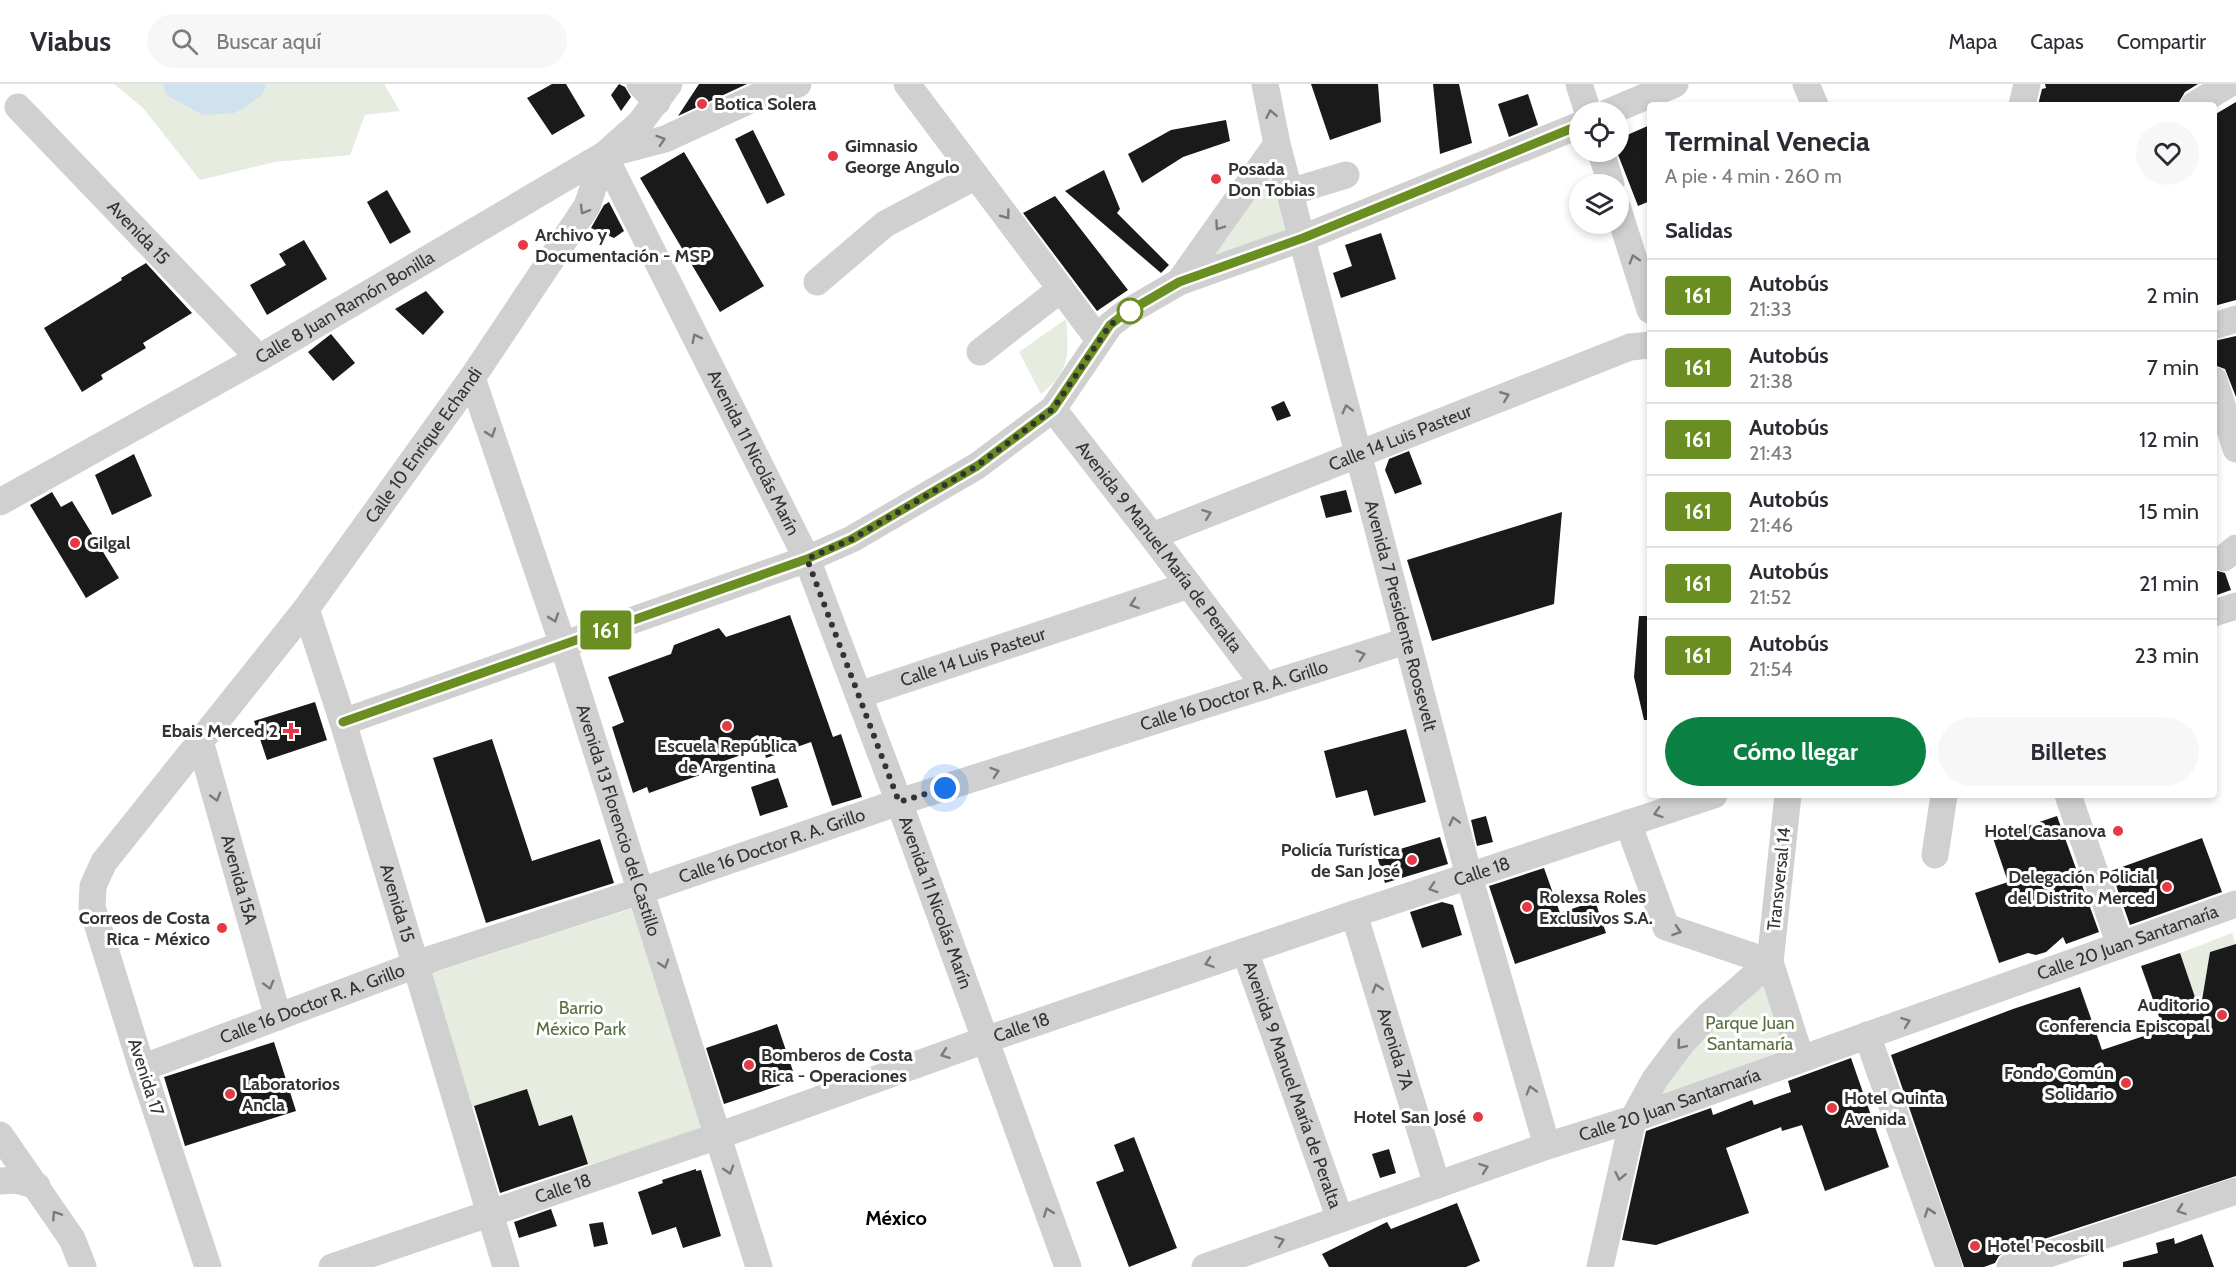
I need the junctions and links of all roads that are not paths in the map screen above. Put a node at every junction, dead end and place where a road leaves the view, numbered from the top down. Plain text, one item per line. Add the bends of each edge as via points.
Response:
1 (798, 84) edge
2 (907, 84) edge
3 (1265, 84) edge
4 (1579, 84) edge
5 (1675, 84) edge
6 (1806, 84) edge
7 (2027, 84) edge
8 (2229, 84) edge
9 (655, 90) edge
10 (1585, 102) edge
11 (1814, 102) edge
12 (2023, 102) edge
13 (2199, 102) edge
14 (1629, 104) edge
15 (18, 107) dead end
16 (1569, 129) edge
17 (1277, 144) junction
18 (604, 155) junction
19 (1346, 175) dead end
20 (976, 176) junction
21 (1290, 192) junction
22 (1626, 234) edge
23 (1303, 238) junction
24 (818, 282) dead end
25 (1179, 282) junction
26 (1061, 289) junction
27 (1647, 301) edge
28 (2236, 319) edge
29 (2217, 325) edge
30 (1099, 340) junction
31 (1647, 345) edge
32 (980, 352) dead end
33 (258, 358) junction
34 (472, 378) junction
35 (2217, 389) edge
36 (1053, 409) junction
37 (2236, 449) edge
38 (1359, 455) junction
39 (0, 502) edge
40 (1152, 536) junction
41 (807, 559) junction
42 (1189, 585) junction
43 (2236, 606) edge
44 (306, 609) junction
45 (2217, 611) edge
46 (1406, 641) junction
47 (563, 645) junction
48 (1265, 686) junction
49 (859, 695) junction
50 (343, 722) junction
51 (200, 741) junction
52 (1705, 798) edge
53 (1788, 798) edge
54 (1944, 798) edge
55 (2069, 798) edge
56 (899, 802) junction
57 (1628, 823) junction
58 (1935, 855) dead end
59 (1469, 876) junction
60 (93, 886) joint
61 (641, 891) junction
62 (2236, 904) edge
63 (1354, 914) junction
64 (2120, 945) junction
65 (1245, 951) junction
66 (1770, 962) junction
67 (415, 965) junction
68 (278, 1017) junction
69 (1867, 1035) junction
70 (985, 1040) junction
71 (1802, 1059) junction
72 (142, 1068) junction
73 (1633, 1119) junction
74 (0, 1135) edge
75 (718, 1136) junction
76 (1547, 1146) junction
77 (0, 1181) edge
78 (1437, 1185) junction
79 (37, 1186) junction
80 (2236, 1191) edge
81 (491, 1214) junction
82 (1340, 1219) junction
83 (1219, 1265) edge
84 (83, 1267) edge
85 (208, 1267) edge
86 (332, 1267) edge
87 (506, 1267) edge
88 (759, 1267) edge
89 (1068, 1267) edge
90 (1600, 1267) edge
91 (1949, 1267) edge
92 (2010, 1267) edge

18 -> 1 street via 665,139 763,94
2 - 20 street
17 -> 3 street, Avenida 7 Presidente Roosevelt
4 - 10 street
5 - 14 street
6 - 11 street
7 - 12 street
8 - 13 street
9 - 18 street, Calle 8 Juan Ramón Bonilla via 640,123
15 - 33 street, Avenida 15
16 - 23 street
17 - 21 street, Avenida 7 Presidente Roosevelt
17 -> 25 street
18 - 33 street, Calle 8 Juan Ramón Bonilla
18 -> 34 street, Calle 10 Enrique Echandi via 587,206
41 -> 18 street, Avenida 11 Nicolás Marín
19 - 21 street
20 - 24 street via 885,224
20 -> 26 street
21 - 23 street, Avenida 7 Presidente Roosevelt
27 -> 22 street
23 - 25 street
38 -> 23 street, Avenida 7 Presidente Roosevelt
25 - 30 street via 1124,314
26 - 30 street
26 - 32 street
28 - 29 street
30 - 36 street
38 -> 31 street, Calle 14 Luis Pasteur via 1630,347
33 - 39 street, Calle 8 Juan Ramón Bonilla
34 - 44 street, Calle 10 Enrique Echandi
34 -> 47 street, Avenida 13 Florencio del Castillo
35 - 37 street
36 - 40 street, Avenida 9 Manuel María de Peralta
36 - 41 street via 977,466 852,539
40 -> 38 street, Calle 14 Luis Pasteur
38 - 46 street, Avenida 7 Presidente Roosevelt
40 - 42 street, Avenida 9 Manuel María de Peralta
41 - 47 street
41 - 49 street, Avenida 11 Nicolás Marín
42 - 48 street, Avenida 9 Manuel María de Peralta
42 -> 49 street, Calle 14 Luis Pasteur
43 - 45 street
44 - 50 street, Avenida 15
44 - 51 street, Calle 10 Enrique Echandi
48 -> 46 street, Calle 16 Doctor R. A. Grillo
59 -> 46 street, Avenida 7 Presidente Roosevelt
47 - 50 street
47 - 61 street, Avenida 13 Florencio del Castillo
56 -> 48 street, Calle 16 Doctor R. A. Grillo
49 - 56 street, Avenida 11 Nicolás Marín
50 - 67 street, Avenida 15
51 - 60 street, Calle 10 Enrique Echandi via 104,862
51 -> 68 street, Avenida 15A
52 -> 57 street, Calle 18
53 - 66 street, Transversal 14
54 - 58 street
55 - 64 street
56 - 61 street, Calle 16 Doctor R. A. Grillo
56 - 70 street, Avenida 11 Nicolás Marín
57 - 59 street, Calle 18
57 -> 66 street via 1666,927
59 -> 63 street, Calle 18
76 -> 59 street, Avenida 7 Presidente Roosevelt
60 - 72 street, Avenida 17 via 92,907
61 - 67 street, Calle 16 Doctor R. A. Grillo
61 -> 75 street, Avenida 13 Florencio del Castillo
62 - 64 street, Calle 20 Juan Santamaría
63 - 65 street, Calle 18
78 -> 63 street, Avenida 7A
69 -> 64 street, Calle 20 Juan Santamaría
65 -> 70 street, Calle 18
65 - 82 street, Avenida 9 Manuel María de Peralta
66 - 71 street
66 -> 73 street via 1682,1043 1655,1079
67 - 68 street, Calle 16 Doctor R. A. Grillo
67 - 81 street, Avenida 15
68 - 72 street, Calle 16 Doctor R. A. Grillo
69 - 71 street, Calle 20 Juan Santamaría
91 -> 69 street
70 -> 75 street, Calle 18
89 -> 70 street, Avenida 11 Nicolás Marín
71 - 73 street, Calle 20 Juan Santamaría
72 - 85 street, Avenida 17
73 - 76 street, Calle 20 Juan Santamaría
73 -> 90 street
74 - 79 street
75 - 81 street, Calle 18
75 -> 88 street, Avenida 13 Florencio del Castillo
78 -> 76 street, Calle 20 Juan Santamaría
77 - 79 street via 17,1180
78 - 82 street, Calle 20 Juan Santamaría
84 -> 79 street via 72,1239
80 -> 92 street
81 - 86 street, Calle 18
81 - 87 street, Avenida 15
83 -> 82 street, Calle 20 Juan Santamaría

